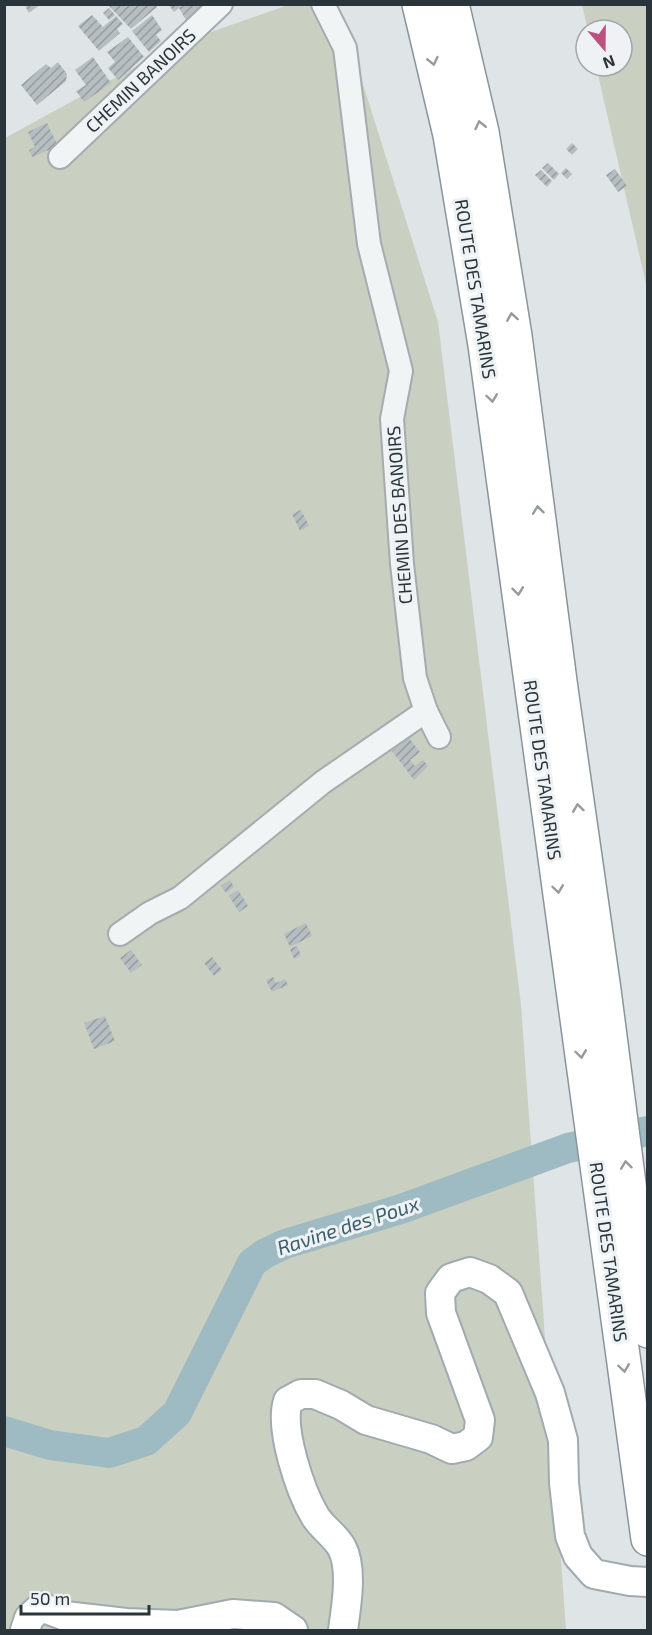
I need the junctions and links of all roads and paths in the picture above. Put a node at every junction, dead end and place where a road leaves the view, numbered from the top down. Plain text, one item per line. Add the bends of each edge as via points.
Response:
1 (221, 4) edge
2 (323, 4) edge
3 (419, 4) edge
4 (452, 4) edge
5 (60, 158) dead end
6 (426, 711) junction
7 (439, 737) dead end
8 (120, 934) dead end
9 (619, 1225) junction
10 (648, 1331) edge
11 (648, 1539) edge
12 (639, 1582) edge
13 (25, 1630) edge
14 (293, 1630) edge
15 (343, 1630) edge

1 - 5 street, CHEMIN BANOIRS
2 - 6 street, CHEMIN DES BANOIRS via 345,48 369,244 401,371 393,419 402,564 415,678
3 -> 9 highway, ROUTE DES TAMARINS via 450,135 485,345 573,996
9 -> 4 highway, ROUTE DES TAMARINS via 604,990 515,336 482,132
6 - 7 street, CHEMIN DES BANOIRS
6 - 8 street via 323,782 180,898
9 - 10 highway, ROUTE DES TAMARINS
9 -> 11 highway, ROUTE DES TAMARINS
12 - 15 main road via 594,1574 578,1556 570,1536 563,1440 550,1393 508,1293 489,1279 470,1272 451,1278 440,1293 441,1313 480,1420 478,1437 466,1446 452,1449 366,1420 315,1394 301,1394 288,1401 285,1426 297,1473 315,1516 342,1548 348,1574
13 - 14 main road via 29,1618 41,1607 65,1616 126,1623 178,1625 233,1614 274,1617

